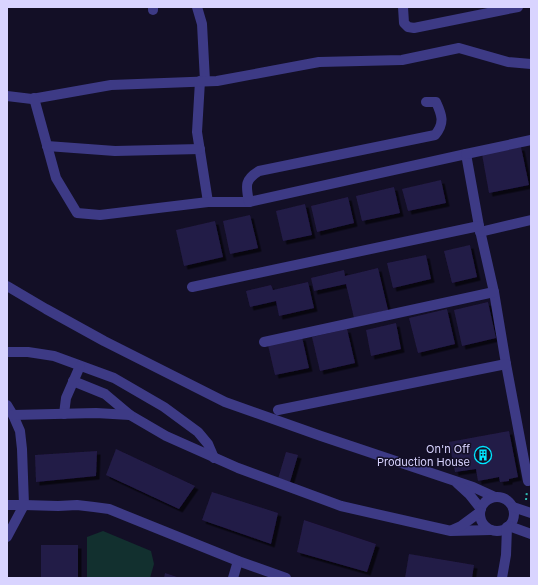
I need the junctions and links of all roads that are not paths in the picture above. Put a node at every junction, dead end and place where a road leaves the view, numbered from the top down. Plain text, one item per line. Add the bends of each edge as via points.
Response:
1 (196, 7) edge
2 (402, 7) edge
3 (518, 7) edge
4 (531, 64) edge
5 (202, 81) junction
6 (7, 96) edge
7 (34, 98) junction
8 (426, 102) dead end
9 (531, 140) edge
10 (47, 146) junction
11 (200, 149) junction
12 (466, 154) junction
13 (208, 202) junction
14 (249, 202) junction
15 (531, 220) edge
16 (479, 229) junction
17 (7, 286) edge
18 (192, 287) dead end
19 (494, 292) junction
20 (264, 342) dead end
21 (7, 352) edge
22 (506, 364) junction
23 (80, 366) junction
24 (73, 382) junction
25 (7, 405) edge
26 (278, 410) dead end
27 (64, 414) junction
28 (13, 415) junction
29 (130, 415) junction
30 (214, 458) junction
31 (455, 481) junction
32 (528, 482) dead end
33 (495, 497) junction
34 (24, 505) junction
35 (7, 506) edge
36 (513, 507) junction
37 (480, 510) junction
38 (531, 513) edge
39 (508, 526) junction
40 (493, 530) junction
41 (451, 531) junction
42 (531, 534) edge
43 (7, 536) edge
44 (506, 555) junction
45 (238, 561) junction
46 (233, 578) edge
47 (286, 578) edge
48 (502, 578) edge

1 - 5 street via 202,24
2 - 3 street via 404,23 408,28 414,28
4 - 5 street via 508,62 459,48 402,60 319,62
5 - 7 street via 111,85
5 - 11 street via 197,132
6 - 7 street
7 - 10 street
8 - 14 street via 436,102 441,114 441,128 435,135 259,171 247,181
9 - 12 street
10 - 11 street via 115,151
10 - 13 street via 56,178 77,213 100,216
11 - 13 street
12 - 14 street
12 - 16 street
13 - 14 street
15 - 16 street
16 - 18 street
16 - 19 street
17 - 31 street via 104,341 225,402
19 - 20 street
19 - 22 street
21 - 23 street via 54,356
22 - 26 street
22 - 32 street
23 - 24 street
23 - 30 street via 114,378 164,407 198,432 208,444
24 - 27 street via 66,398
24 - 29 street via 105,394
25 - 28 street
27 - 28 street
27 - 29 street
28 - 34 street via 20,432
29 - 30 street via 166,436
30 - 41 street via 341,506
31 - 33 street
31 - 37 street via 469,494
33 - 36 street via 506,499
33 - 37 street via 487,500
34 - 35 street
34 - 43 street
34 - 45 street via 77,505 109,509
36 - 38 street
36 - 39 street via 514,517
37 - 40 street via 482,522
37 - 41 street
39 - 40 street via 503,530
39 - 42 street
39 - 44 street
40 - 41 street
40 - 44 street
44 - 48 street
45 - 46 street
45 - 47 street

